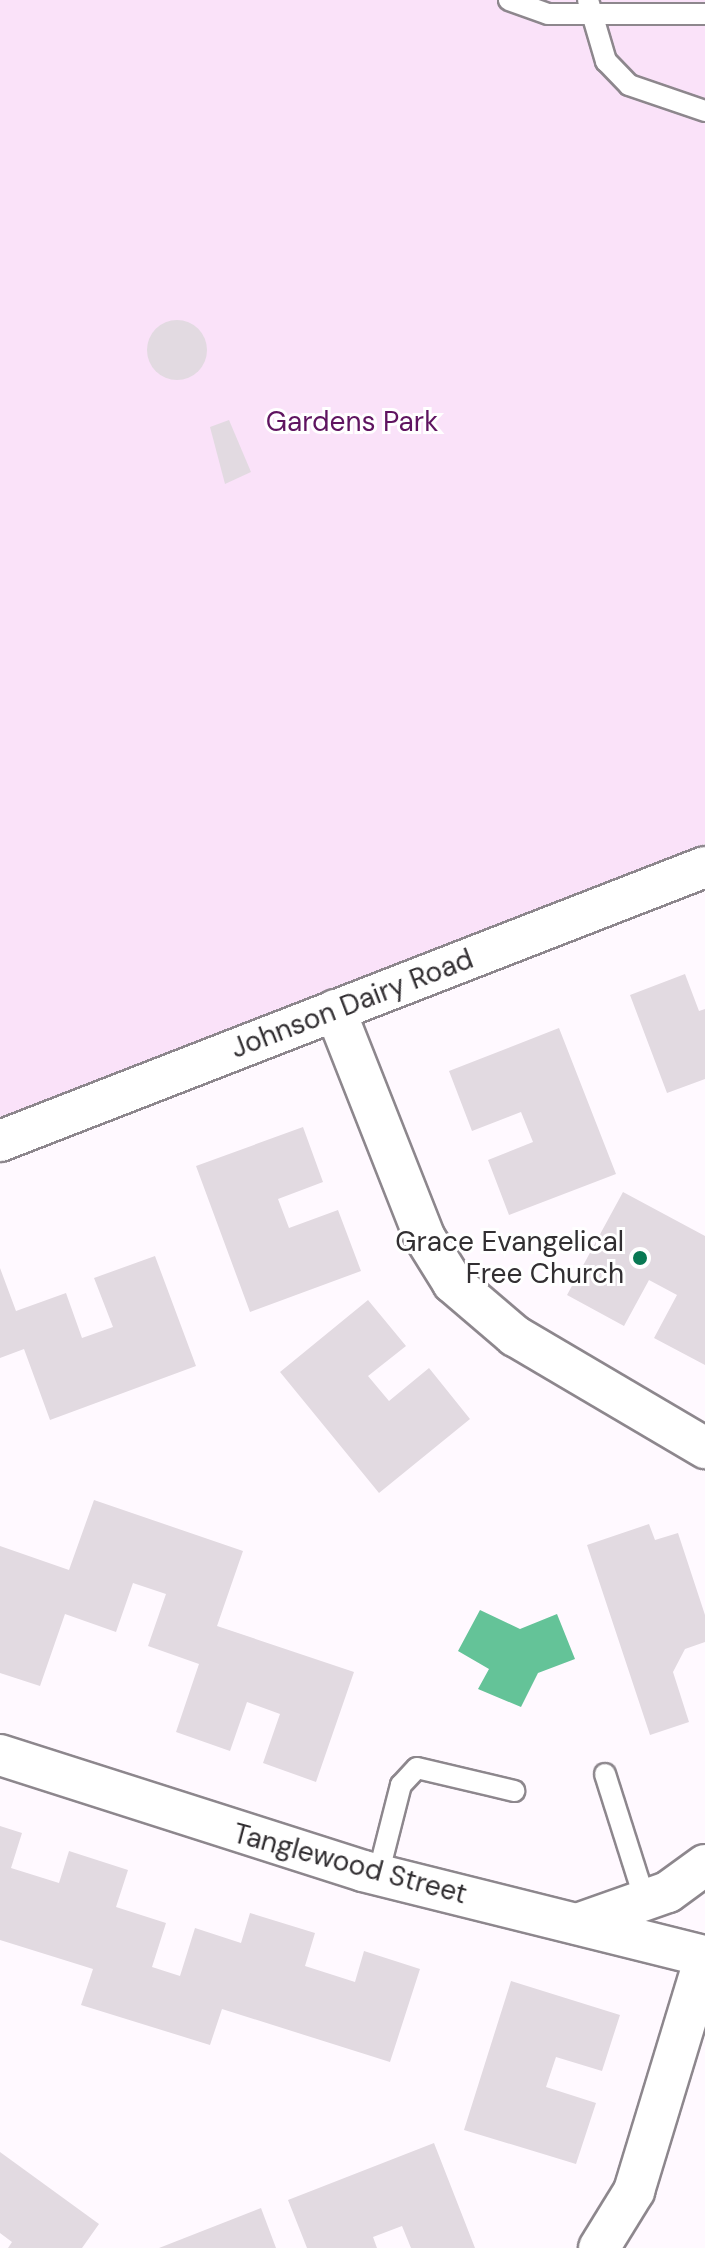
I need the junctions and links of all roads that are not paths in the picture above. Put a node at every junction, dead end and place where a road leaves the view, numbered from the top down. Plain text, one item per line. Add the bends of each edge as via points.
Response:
1 (509, 0) edge
2 (589, 8) edge
3 (693, 9) edge
4 (705, 111) edge
5 (705, 867) edge
6 (335, 1010) junction
7 (0, 1141) edge
8 (705, 1448) edge
9 (0, 1755) edge
10 (605, 1774) dead end
11 (514, 1791) dead end
12 (705, 1865) edge
13 (378, 1875) junction
14 (645, 1900) junction
15 (577, 1924) junction
16 (705, 1956) edge
17 (599, 2248) edge

1 - 2 lane via 548,14
2 - 3 lane
2 - 4 lane via 606,61 629,85
5 - 6 street, Johnson Dairy Road
6 - 7 street, Johnson Dairy Road
6 - 8 street via 425,1238 453,1283 503,1329
9 - 13 street, Tanglewood Street via 151,1808
10 - 14 lane
11 - 13 lane via 417,1768 401,1785
12 - 14 street
13 - 15 street, Tanglewood Street
14 - 15 street
15 - 16 street, Tanglewood Street
16 - 17 street, Tanglewood Street via 634,2191

